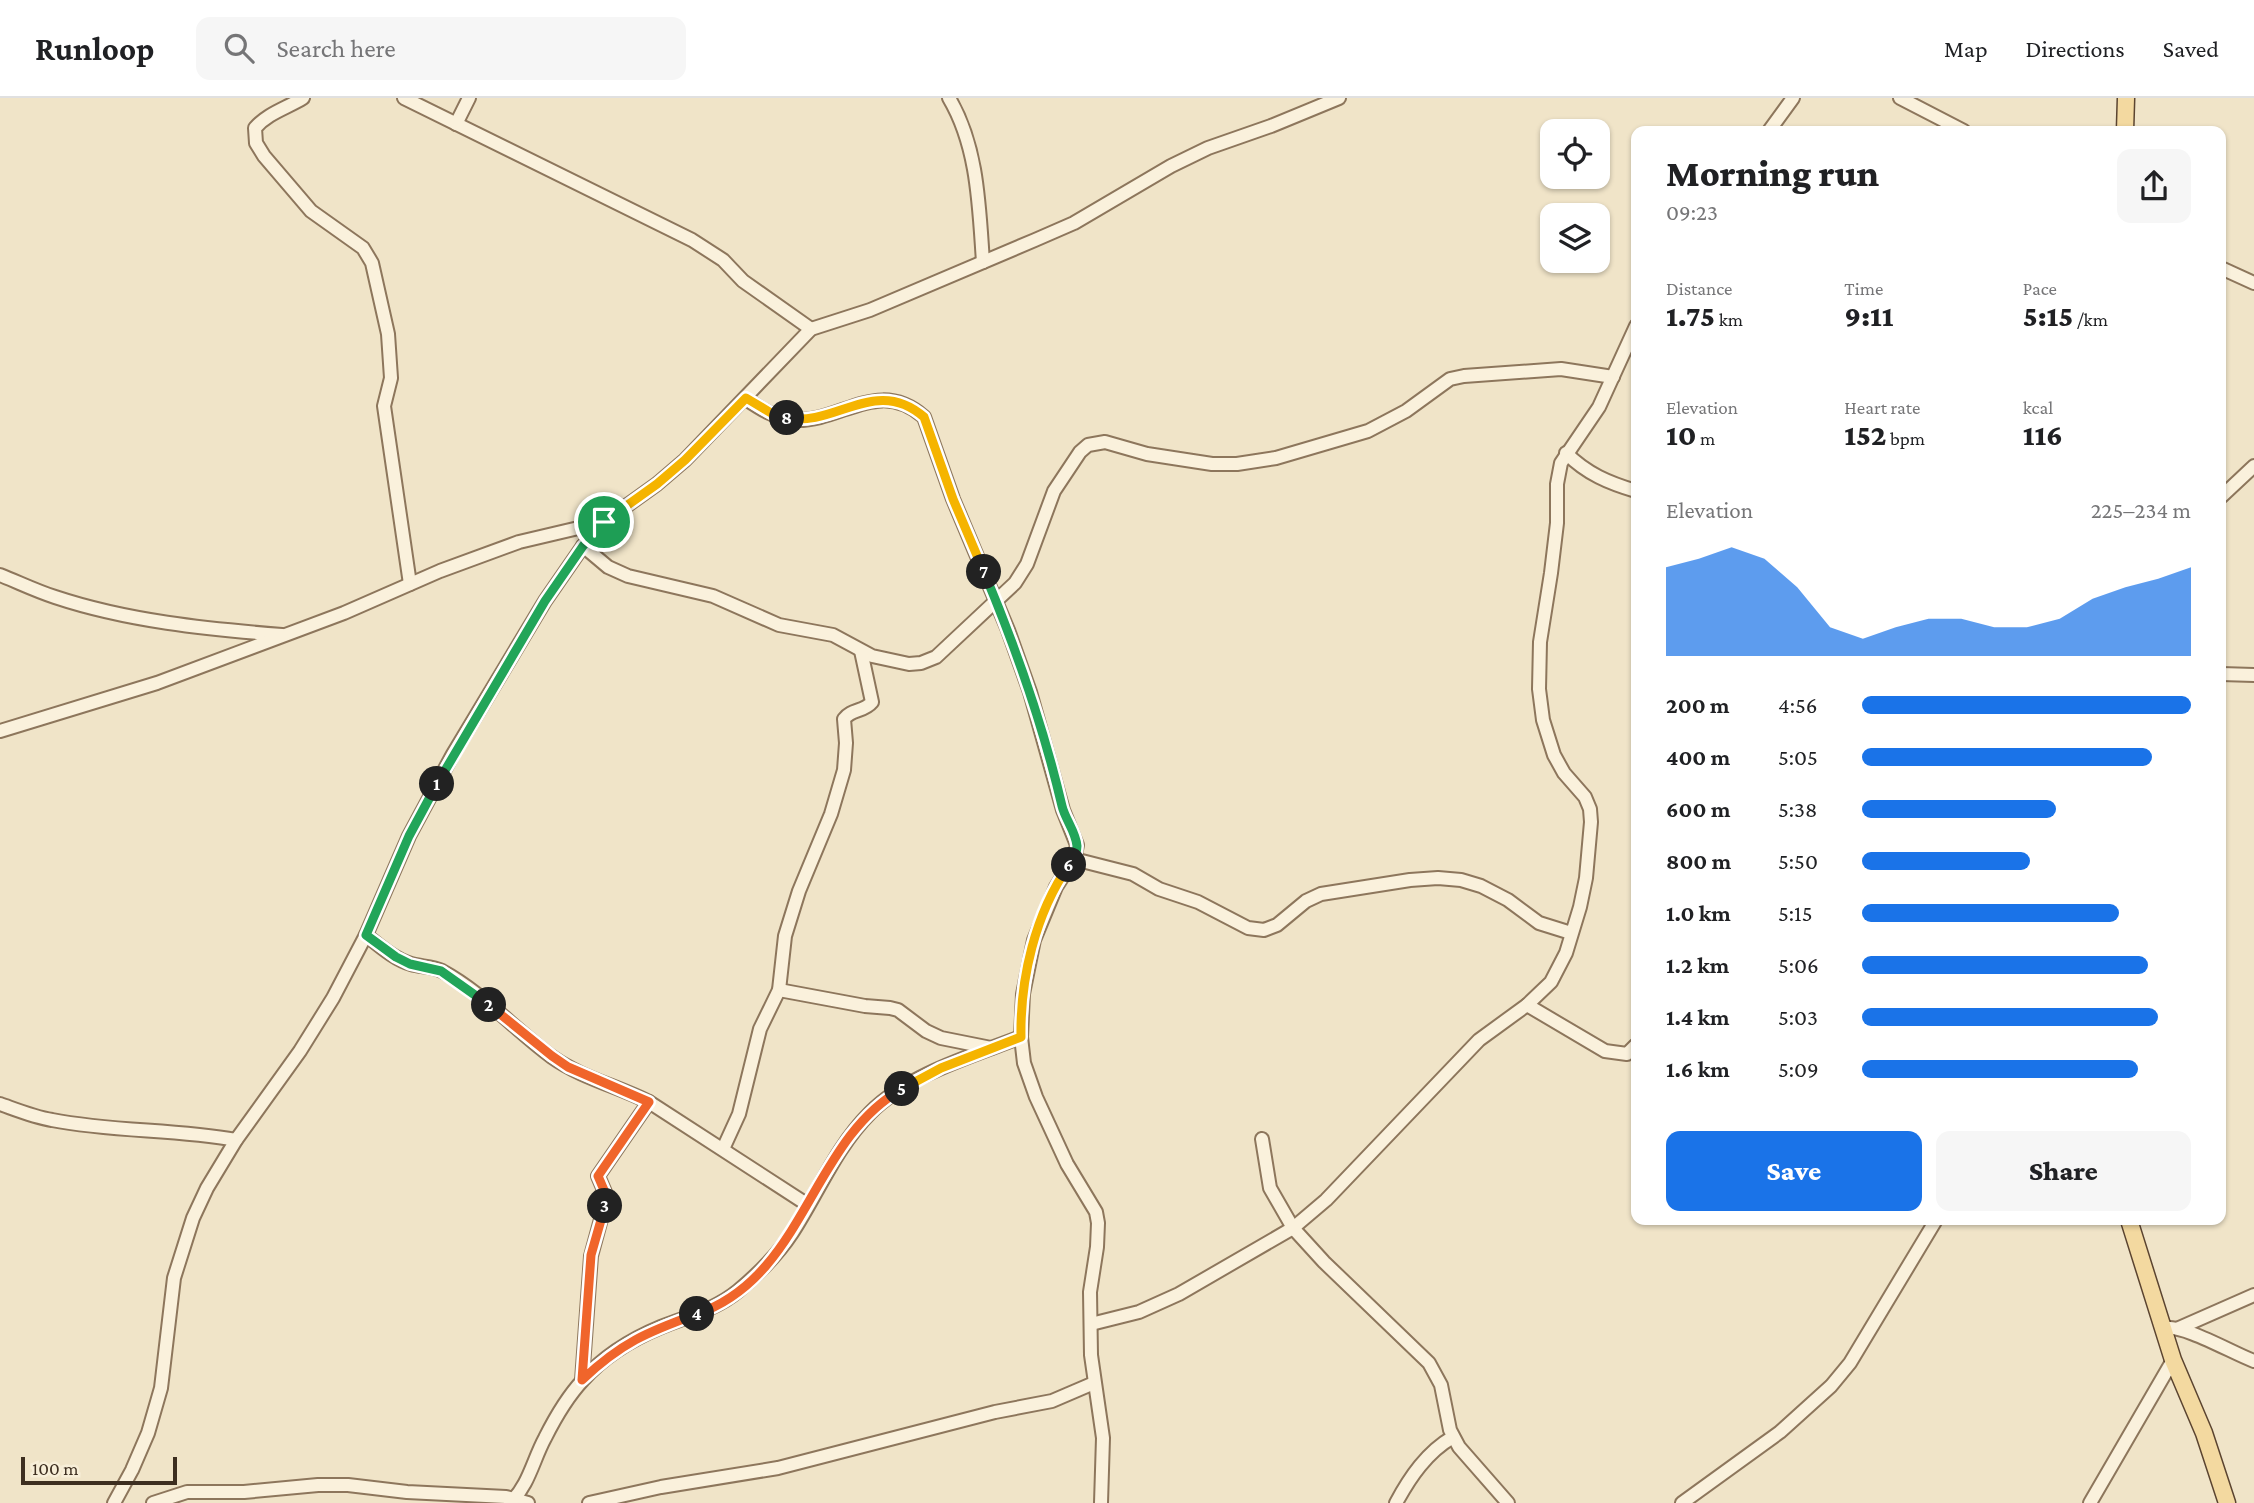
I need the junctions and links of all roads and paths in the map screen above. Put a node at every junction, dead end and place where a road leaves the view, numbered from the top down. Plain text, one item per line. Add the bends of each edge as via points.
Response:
1 (303, 98) edge
2 (404, 98) edge
3 (469, 98) edge
4 (948, 98) edge
5 (1339, 98) edge
6 (1793, 98) edge
7 (1900, 98) edge
8 (2126, 98) edge
9 (456, 124) junction
10 (1773, 126) edge
11 (1955, 126) edge
12 (2125, 126) edge
13 (983, 262) junction
14 (2226, 270) edge
15 (2254, 283) edge
16 (811, 329) junction
17 (1631, 337) edge
18 (1613, 377) junction
19 (746, 398) junction
20 (1566, 453) junction
21 (2254, 466) edge
22 (1631, 489) edge
23 (2226, 492) edge
24 (604, 522) junction
25 (583, 546) junction
26 (0, 575) edge
27 (410, 584) junction
28 (996, 601) junction
29 (286, 635) junction
30 (861, 651) junction
31 (2226, 674) edge
32 (2254, 675) edge
33 (0, 731) edge
34 (1073, 859) junction
35 (1572, 933) junction
36 (366, 935) junction
37 (779, 990) junction
38 (1527, 1005) junction
39 (1021, 1037) junction
40 (993, 1048) junction
41 (1631, 1050) edge
42 (649, 1102) junction
43 (0, 1104) edge
44 (1262, 1139) dead end
45 (236, 1140) junction
46 (723, 1149) junction
47 (808, 1205) junction
48 (1933, 1225) edge
49 (2131, 1225) edge
50 (1293, 1228) junction
51 (2254, 1295) edge
52 (1091, 1324) junction
53 (2171, 1328) junction
54 (2173, 1360) junction
55 (2254, 1361) edge
56 (582, 1380) junction
57 (1094, 1383) junction
58 (1453, 1437) junction
59 (518, 1501) edge
60 (114, 1503) edge
61 (153, 1503) edge
62 (589, 1503) edge
63 (1101, 1503) edge
64 (1396, 1503) edge
65 (1508, 1503) edge
66 (1682, 1503) edge
67 (2090, 1503) edge
68 (2227, 1503) edge

1 - 27 street via 259,124 256,143 311,211 363,248 372,263 388,334 391,378 384,406
2 - 9 street
3 - 9 street
4 - 13 street via 967,138 977,188
5 - 13 street via 1208,148 1074,223
6 - 10 street
7 - 11 street
8 - 12 main road
9 - 16 street via 692,240
13 - 16 street via 870,310
14 - 15 street
16 - 19 street
17 - 18 street
18 - 20 street via 1599,407
18 - 28 street via 1561,369 1450,379 1368,431 1276,458 1237,464 1179,459 1098,442 1080,452 1070,466 1055,491 1027,564
19 - 24 street via 685,460
19 - 28 street via 776,416 795,420 867,401 896,401 913,407 924,417
20 - 22 street via 1595,476
20 - 35 street via 1557,484 1539,689 1554,755 1590,809 1586,878
21 - 23 street
24 - 25 street
24 - 27 street via 519,542
25 - 30 street via 608,567 628,576 713,596 779,625 833,635
25 - 36 street via 453,754 409,836
26 - 29 street via 54,597 121,613
27 - 29 street
28 - 30 street via 936,657 921,663 908,664
28 - 34 street via 1030,692 1077,845
29 - 33 street via 157,684
30 - 37 street via 872,702 844,719 844,769 785,936
31 - 32 street
34 - 35 street via 1133,874 1158,890 1198,902 1248,928 1264,930 1277,925 1321,894 1438,878 1481,886 1539,923
34 - 39 street via 1034,940 1023,994
35 - 38 street via 1551,982
36 - 42 street via 410,964 441,971 568,1067
36 - 45 street via 300,1051
37 - 40 street via 890,1007 941,1038
37 - 46 street via 760,1029 739,1114
38 - 41 street via 1605,1051 1627,1054
38 - 50 street via 1470,1048 1326,1200
39 - 40 street
39 - 52 street via 1036,1097 1067,1164 1096,1212
40 - 47 street via 898,1090 870,1112
42 - 46 street
42 - 56 street via 598,1176 607,1197 591,1255
43 - 45 street via 49,1120
44 - 50 street via 1270,1188
45 - 60 street via 193,1218 174,1278 161,1388 149,1433
46 - 47 street
47 - 56 street via 766,1266 736,1294 711,1309 634,1338
48 - 66 street via 1850,1363 1831,1386 1780,1432
49 - 53 main road
50 - 52 street via 1180,1294 1139,1312
50 - 58 street via 1429,1363 1441,1385
51 - 53 street
52 - 57 street
53 - 54 main road
53 - 55 street
54 - 67 street
54 - 68 main road
56 - 59 street via 545,1438
57 - 62 street via 1052,1401 778,1468
57 - 63 street via 1102,1438
58 - 64 street via 1425,1460
58 - 65 street
59 - 61 street via 318,1485 187,1492

